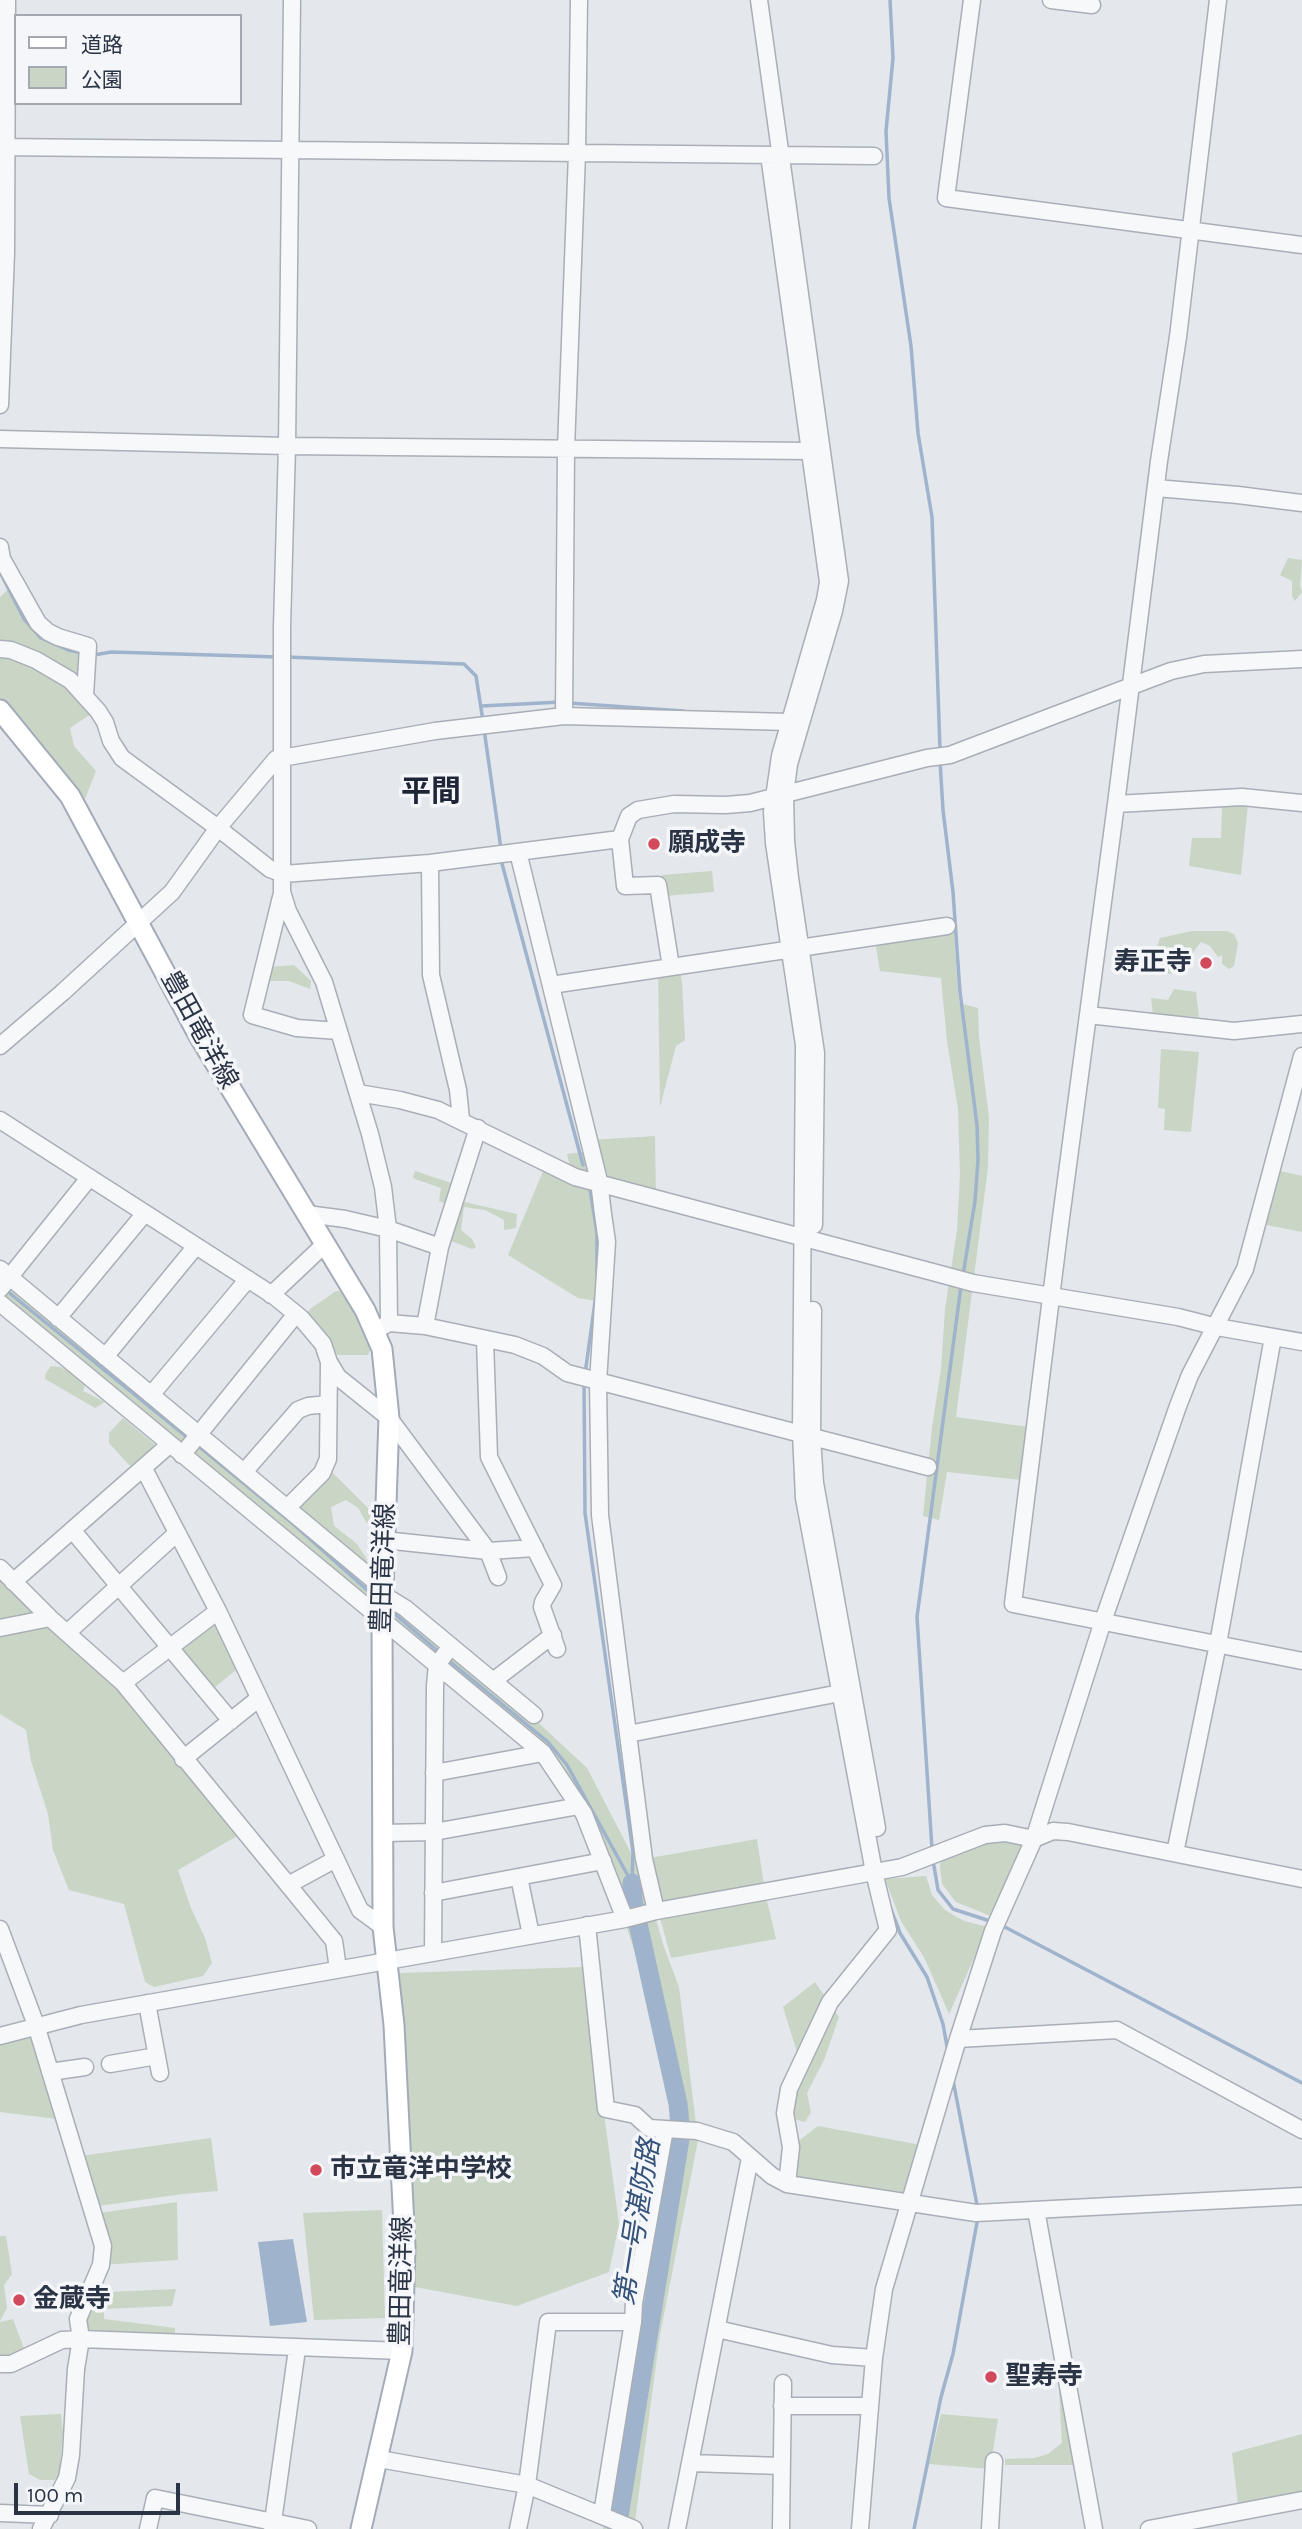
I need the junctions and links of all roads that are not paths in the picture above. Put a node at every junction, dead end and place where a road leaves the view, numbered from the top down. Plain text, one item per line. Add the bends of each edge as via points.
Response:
1 (7, 0) edge
2 (292, 0) edge
3 (579, 0) edge
4 (759, 0) edge
5 (972, 0) edge
6 (1051, 0) edge
7 (1218, 0) edge
8 (1092, 5) dead end
9 (3, 147) edge
10 (290, 150) junction
11 (577, 153) junction
12 (775, 155) junction
13 (874, 156) dead end
14 (1190, 230) junction
15 (1302, 245) edge
16 (0, 405) edge
17 (0, 439) edge
18 (287, 446) junction
19 (566, 449) junction
20 (810, 451) junction
21 (1156, 488) junction
22 (1302, 503) edge
23 (0, 547) edge
24 (0, 649) edge
25 (1302, 659) edge
26 (1131, 686) junction
27 (85, 696) junction
28 (0, 710) edge
29 (564, 716) junction
30 (789, 722) junction
31 (282, 757) junction
32 (779, 796) junction
33 (1302, 803) edge
34 (1116, 804) junction
35 (218, 828) junction
36 (621, 839) junction
37 (518, 852) junction
38 (430, 863) junction
39 (283, 874) junction
40 (282, 892) junction
41 (139, 921) junction
42 (947, 926) dead end
43 (795, 948) junction
44 (671, 967) junction
45 (551, 985) junction
46 (1088, 1015) junction
47 (1302, 1024) edge
48 (339, 1031) junction
49 (0, 1046) edge
50 (1302, 1056) edge
51 (358, 1093) junction
52 (461, 1119) junction
53 (0, 1120) edge
54 (478, 1128) junction
55 (89, 1178) junction
56 (599, 1182) junction
57 (145, 1213) junction
58 (307, 1214) junction
59 (388, 1229) junction
60 (809, 1238) junction
61 (325, 1244) junction
62 (196, 1246) junction
63 (440, 1247) junction
64 (3, 1279) edge
65 (248, 1279) junction
66 (271, 1295) junction
67 (1051, 1295) junction
68 (0, 1304) edge
69 (296, 1314) junction
70 (58, 1318) junction
71 (425, 1326) junction
72 (382, 1327) junction
73 (1217, 1327) junction
74 (1273, 1337) junction
75 (485, 1340) junction
76 (1302, 1342) edge
77 (105, 1356) junction
78 (329, 1362) junction
79 (598, 1382) junction
80 (151, 1395) junction
81 (328, 1404) junction
82 (388, 1418) junction
83 (199, 1435) junction
84 (806, 1435) junction
85 (175, 1450) junction
86 (928, 1467) dead end
87 (144, 1469) junction
88 (244, 1472) junction
89 (287, 1508) junction
90 (73, 1531) junction
91 (177, 1533) junction
92 (384, 1540) junction
93 (535, 1548) junction
94 (488, 1551) junction
95 (0, 1568) edge
96 (498, 1577) dead end
97 (13, 1583) junction
98 (120, 1586) junction
99 (383, 1591) junction
100 (218, 1611) junction
101 (50, 1618) junction
102 (382, 1618) junction
103 (1102, 1621) junction
104 (0, 1628) edge
105 (67, 1633) junction
106 (1218, 1644) junction
107 (171, 1646) junction
108 (451, 1646) junction
109 (1302, 1661) edge
110 (438, 1665) junction
111 (493, 1681) junction
112 (123, 1683) junction
113 (840, 1693) junction
114 (258, 1699) junction
115 (534, 1715) dead end
116 (231, 1720) junction
117 (628, 1734) junction
118 (542, 1753) junction
119 (183, 1759) junction
120 (434, 1773) junction
121 (579, 1806) junction
122 (434, 1832) junction
123 (382, 1833) junction
124 (1034, 1839) junction
125 (1175, 1853) junction
126 (335, 1859) junction
127 (603, 1861) junction
128 (879, 1871) junction
129 (519, 1877) junction
130 (1302, 1879) edge
131 (288, 1885) junction
132 (433, 1893) junction
133 (656, 1911) junction
134 (625, 1920) junction
135 (587, 1925) junction
136 (383, 1927) junction
137 (0, 1929) edge
138 (531, 1935) junction
139 (433, 1953) junction
140 (385, 1961) junction
141 (338, 1969) junction
142 (147, 2003) junction
143 (36, 2025) junction
144 (0, 2036) edge
145 (958, 2039) junction
146 (157, 2056) junction
147 (110, 2064) dead end
148 (85, 2067) dead end
149 (50, 2072) junction
150 (160, 2073) dead end
151 (667, 2129) junction
152 (1302, 2130) edge
153 (750, 2158) junction
154 (788, 2184) junction
155 (1302, 2196) edge
156 (910, 2203) junction
157 (1036, 2210) junction
158 (633, 2322) junction
159 (717, 2329) junction
160 (82, 2339) junction
161 (297, 2349) junction
162 (402, 2351) junction
163 (874, 2358) junction
164 (0, 2364) edge
165 (783, 2383) dead end
166 (782, 2406) junction
167 (870, 2406) junction
168 (379, 2459) junction
169 (994, 2461) dead end
170 (690, 2463) junction
171 (782, 2466) junction
172 (527, 2485) junction
173 (1302, 2501) edge
174 (1239, 2512) junction
175 (0, 2513) edge
176 (50, 2515) junction
177 (603, 2519) edge
178 (272, 2526) edge
179 (632, 2528) edge
180 (41, 2529) edge
181 (148, 2529) edge
182 (308, 2529) edge
183 (361, 2529) edge
184 (518, 2529) edge
185 (677, 2529) edge
186 (781, 2529) edge
187 (860, 2529) edge
188 (990, 2529) edge
189 (1094, 2529) edge
190 (1149, 2529) edge
191 (1242, 2529) edge

1 - 9 street
2 - 10 street
3 - 11 street
4 - 12 street
5 - 14 street via 946,198
6 - 8 street
7 - 14 street
9 - 10 street
9 - 16 street via 6,253
10 - 11 street
10 - 18 street
11 - 12 street
11 - 19 street
12 - 13 street
12 - 20 street
12 - 32 street via 839,580
14 - 15 street
14 - 21 street
17 - 18 street
18 - 19 street
18 - 31 street
19 - 20 street
19 - 29 street
20 - 30 street via 828,582
21 - 22 street
21 - 26 street
23 - 27 street via 2,559 38,623 58,637 88,646
24 - 27 street via 36,660 70,680
25 - 26 street via 1189,667
26 - 32 street via 950,755
26 - 34 street
27 - 35 street via 105,722 122,758
28 - 41 main road, 豊田竜洋線 via 69,796
29 - 30 street
29 - 31 street via 435,731
30 - 32 street via 780,756
31 - 35 street
31 - 39 street
32 - 36 street via 730,806 674,804 638,810 629,816
32 - 43 street
33 - 34 street via 1242,797
34 - 46 street
35 - 39 street
35 - 41 street via 172,891
36 - 37 street
36 - 44 street via 625,886 658,885
37 - 38 street
37 - 45 street
38 - 39 street
38 - 52 street via 431,975
39 - 40 street
40 - 48 street via 324,982
40 - 48 street via 252,1015 298,1028
41 - 49 street
41 - 58 main road, 豊田竜洋線 via 199,1036
42 - 43 street
43 - 44 street
43 - 60 street via 804,1045
44 - 45 street
45 - 56 street
46 - 47 street via 1234,1031
46 - 67 street
48 - 51 street
50 - 73 street via 1245,1269
51 - 52 street
51 - 59 street via 383,1187
52 - 54 street
53 - 55 street
54 - 56 street via 575,1177
54 - 63 street
55 - 57 street
55 - 64 street
56 - 60 street
56 - 79 street via 607,1242
57 - 62 street
57 - 70 street
58 - 59 street
58 - 61 main road, 豊田竜洋線
59 - 63 street
59 - 72 street
60 - 67 street via 973,1283
60 - 84 street
61 - 66 street
61 - 72 main road, 豊田竜洋線
62 - 65 street
62 - 77 street
63 - 71 street
64 - 70 street
65 - 66 street
65 - 80 street
66 - 69 street
67 - 73 street
67 - 103 street via 1013,1604
68 - 85 street
69 - 78 street via 323,1344
69 - 83 street
70 - 77 street
71 - 72 street
71 - 75 street
72 - 82 main road, 豊田竜洋線
73 - 74 street
73 - 103 street via 1190,1375
74 - 76 street
74 - 106 street
75 - 79 street via 515,1345 543,1356 567,1373
75 - 93 street via 489,1457
77 - 80 street
78 - 81 street
78 - 82 street via 338,1377
79 - 84 street
79 - 117 street via 600,1515
80 - 83 street
81 - 88 street via 298,1410
81 - 89 street via 328,1459 322,1473
82 - 92 main road, 豊田竜洋線
82 - 94 street
83 - 85 street
83 - 88 street
84 - 86 street
84 - 113 street via 804,1497
84 - 128 street
85 - 87 street
85 - 102 street
87 - 90 street
87 - 91 street
88 - 89 street
89 - 99 street
90 - 97 street
90 - 98 street
91 - 98 street
91 - 100 street
92 - 94 street
92 - 99 main road, 豊田竜洋線
93 - 94 street
93 - 111 street via 553,1585 542,1607 555,1642
94 - 96 street
95 - 97 street
97 - 101 street
98 - 105 street
98 - 107 street
99 - 102 main road, 豊田竜洋線
99 - 108 street
100 - 107 street
100 - 114 street
101 - 104 street
101 - 105 street
102 - 110 street
102 - 123 main road, 豊田竜洋線
103 - 106 street
103 - 124 street
105 - 112 street
106 - 109 street
106 - 125 street
107 - 112 street
107 - 116 street
108 - 110 street
108 - 111 street
110 - 118 street
110 - 120 street
111 - 115 street
112 - 119 street
113 - 117 street
113 - 128 street
114 - 116 street
114 - 126 street
116 - 119 street
117 - 133 street via 644,1859
118 - 120 street
118 - 121 street
119 - 131 street
120 - 122 street
121 - 122 street
121 - 127 street
122 - 123 street
122 - 132 street
123 - 136 main road, 豊田竜洋線
124 - 125 street via 1053,1831 1068,1832
124 - 128 street via 1005,1833 985,1835 902,1867
124 - 145 street via 993,1931
125 - 130 street
126 - 131 street
126 - 136 street via 360,1910
127 - 129 street
127 - 134 street
128 - 133 street
128 - 154 street via 888,1930 830,2002 789,2089 785,2113 791,2147
129 - 132 street
129 - 138 street
131 - 141 street via 334,1941
132 - 139 street
133 - 134 street
134 - 135 street
135 - 138 street
135 - 151 street via 606,2109 635,2115 649,2128
136 - 140 main road, 豊田竜洋線
137 - 143 street
138 - 139 street
139 - 140 street
140 - 141 street
140 - 162 main road, 豊田竜洋線 via 394,2025 405,2233
141 - 142 street
142 - 143 street
142 - 146 street
143 - 144 street
143 - 149 street
145 - 152 street via 1117,2030
145 - 156 street
146 - 147 street
146 - 150 street
148 - 149 street
149 - 160 street via 103,2246 101,2265 78,2319
151 - 153 street via 733,2141
151 - 158 street
153 - 154 street
153 - 159 street
154 - 156 street
155 - 157 street
156 - 157 street via 976,2213
156 - 163 street via 884,2288
157 - 189 street
158 - 172 street via 548,2322
158 - 177 street
159 - 163 street via 832,2355
159 - 170 street
160 - 161 street
160 - 164 street via 62,2340 11,2364
160 - 176 street via 67,2479
161 - 162 street
161 - 178 street
162 - 168 main road, 豊田竜洋線
163 - 167 street
165 - 166 street
166 - 167 street
166 - 171 street
167 - 187 street
168 - 172 street
168 - 183 main road, 豊田竜洋線
169 - 188 street
170 - 171 street
170 - 185 street
171 - 186 street
172 - 177 street
172 - 184 street
173 - 174 street
174 - 190 street
174 - 191 street
175 - 176 street
176 - 180 street
177 - 179 street
178 - 181 street via 155,2498
178 - 182 street

